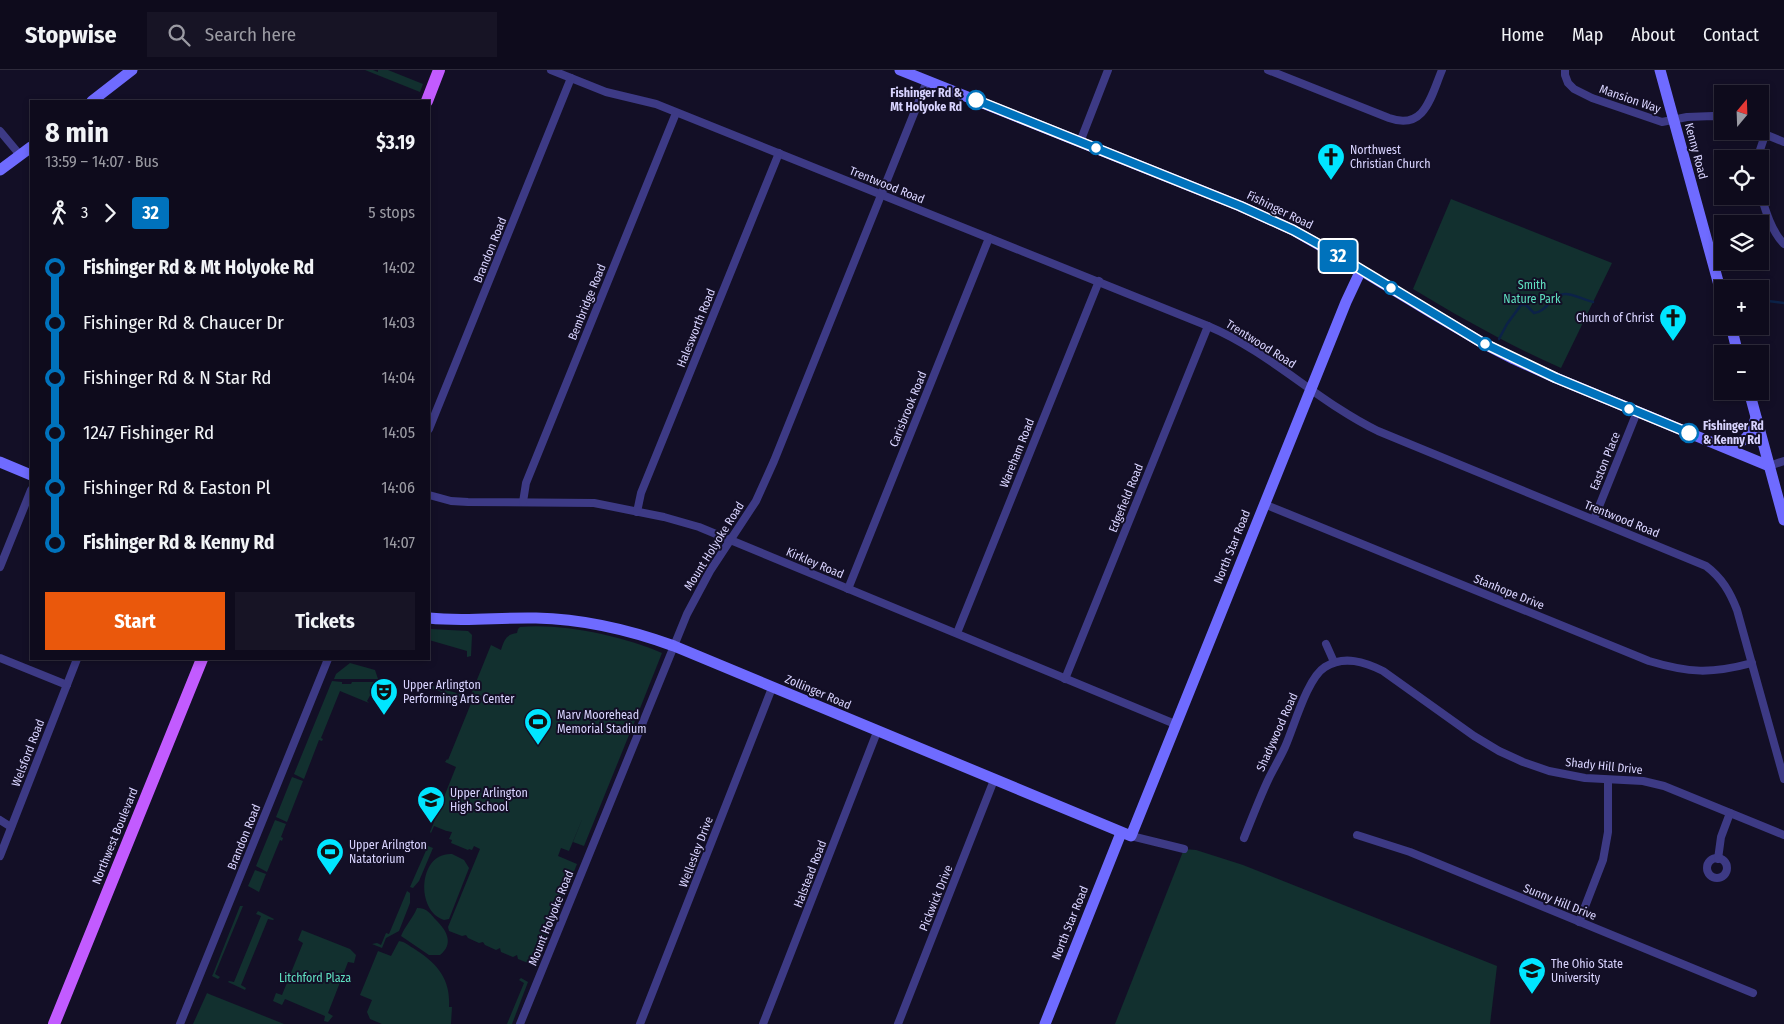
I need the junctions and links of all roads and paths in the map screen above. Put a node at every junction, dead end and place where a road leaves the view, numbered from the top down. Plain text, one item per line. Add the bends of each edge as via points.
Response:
1 (132, 70) edge
2 (439, 70) edge
3 (551, 70) edge
4 (900, 70) edge
5 (1108, 70) edge
6 (1268, 70) edge
7 (1442, 70) edge
8 (1565, 70) edge
9 (1660, 70) edge
10 (572, 78) junction
11 (927, 81) junction
12 (93, 100) edge
13 (427, 100) edge
14 (676, 113) junction
15 (1714, 116) edge
16 (1674, 120) junction
17 (0, 132) edge
18 (1769, 136) edge
19 (1080, 142) junction
20 (1784, 142) edge
21 (30, 148) edge
22 (779, 154) junction
23 (20, 155) junction
24 (0, 170) edge
25 (882, 195) junction
26 (1764, 205) edge
27 (989, 238) junction
28 (1784, 244) edge
29 (1361, 270) junction
30 (1718, 280) edge
31 (1099, 281) junction
32 (1208, 326) junction
33 (1311, 389) junction
34 (1751, 400) edge
35 (1637, 412) junction
36 (1756, 418) junction
37 (430, 427) edge
38 (1704, 440) junction
39 (1784, 461) edge
40 (0, 462) edge
41 (1769, 466) junction
42 (30, 475) edge
43 (30, 492) edge
44 (430, 495) edge
45 (523, 502) junction
46 (1264, 504) junction
47 (637, 512) junction
48 (1594, 519) junction
49 (1784, 520) edge
50 (731, 540) junction
51 (0, 567) edge
52 (848, 589) junction
53 (430, 618) edge
54 (957, 633) junction
55 (1326, 644) dead end
56 (674, 646) junction
57 (0, 658) edge
58 (77, 660) edge
59 (202, 660) edge
60 (328, 660) edge
61 (1334, 662) junction
62 (1752, 663) junction
63 (1065, 679) junction
64 (67, 685) junction
65 (772, 688) junction
66 (1175, 724) junction
67 (877, 732) junction
68 (1784, 779) edge
69 (994, 780) junction
70 (1608, 780) junction
71 (1730, 813) junction
72 (0, 820) edge
73 (11, 827) junction
74 (1126, 834) junction
75 (1357, 835) dead end
76 (1784, 835) edge
77 (1244, 838) dead end
78 (1184, 849) dead end
79 (0, 856) edge
80 (1718, 859) dead end
81 (1579, 922) junction
82 (1753, 994) dead end
83 (54, 1024) edge
84 (180, 1024) edge
85 (520, 1024) edge
86 (640, 1024) edge
87 (763, 1024) edge
88 (898, 1024) edge
89 (1045, 1024) edge

1 - 12 main road
2 - 13 main road
3 - 10 street, Trentwood Road
4 - 11 main road, Fishinger Road
5 - 19 street
6 - 7 street via 1401,121 1422,113
8 - 16 street, Mansion Way via 1568,83 1592,98 1662,122
9 - 16 main road, Kenny Road
10 - 14 street, Trentwood Road
10 - 37 street, Brandon Road
11 - 19 main road, Fishinger Road
11 - 25 street, Mount Holyoke Road
14 - 22 street, Trentwood Road
14 - 45 street, Bembridge Road via 526,483
15 - 16 street, Mansion Way
16 - 30 main road, Kenny Road
17 - 23 street
18 - 20 street
19 - 29 main road, Fishinger Road via 1247,209 1293,230
21 - 23 main road
22 - 25 street, Trentwood Road
22 - 47 street, Halesworth Road via 641,493
23 - 24 main road
25 - 27 street, Trentwood Road
25 - 50 street, Mount Holyoke Road via 774,461 756,501
26 - 28 street
27 - 31 street, Trentwood Road
27 - 52 street, Carisbrook Road
29 - 33 main road, North Star Road
29 - 35 main road, Fishinger Road via 1481,342
31 - 32 street, Trentwood Road
31 - 54 street, Wareham Road
32 - 33 street, Trentwood Road via 1251,348
32 - 63 street, Edgefield Road
33 - 46 main road, North Star Road
33 - 48 street, Trentwood Road via 1378,431
34 - 36 main road
35 - 38 main road, Fishinger Road
35 - 48 street, Easton Place
36 - 38 main road via 1749,435 1740,442
36 - 41 main road
38 - 41 main road, Fishinger Road
39 - 41 street
40 - 42 main road
41 - 49 main road
43 - 51 street
44 - 45 street, Kirkley Road via 451,501
45 - 47 street, Kirkley Road via 594,504
46 - 62 street, Stanhope Drive via 1670,668 1712,671
46 - 66 main road, North Star Road
47 - 50 street, Kirkley Road via 683,522
48 - 62 street, Trentwood Road via 1695,560 1715,573 1730,592
50 - 52 street, Kirkley Road
50 - 56 street, Mount Holyoke Road via 710,571
52 - 54 street, Kirkley Road
53 - 56 main road, Zollinger Road via 535,618 581,622
54 - 63 street, Kirkley Road
55 - 61 street
56 - 65 main road, Zollinger Road
56 - 85 street, Mount Holyoke Road
57 - 64 street
58 - 64 street, Welsford Road
59 - 83 main road, Northwest Boulevard
60 - 84 street, Brandon Road
61 - 70 street, Shady Hill Drive via 1354,660 1389,675 1474,736 1523,762 1549,771
61 - 77 street, Shadywood Road via 1317,674 1305,696
62 - 68 street, Trentwood Road
63 - 66 street, Kirkley Road
64 - 73 street, Welsford Road
65 - 67 main road, Zollinger Road
65 - 86 street, Wellesley Drive
66 - 74 main road, North Star Road
67 - 69 main road, Zollinger Road
67 - 87 street, Halstead Road
69 - 74 main road, Zollinger Road
69 - 88 street, Pickwick Drive
70 - 71 street, Shady Hill Drive via 1643,781 1664,786
70 - 81 street via 1608,832 1602,860
71 - 76 street, Shady Hill Drive
71 - 80 street via 1721,837
72 - 73 street
73 - 79 street, Welsford Road
74 - 78 street, Zollinger Road
74 - 89 main road, North Star Road
75 - 81 street, Sunny Hill Drive via 1410,852
81 - 82 street, Sunny Hill Drive

